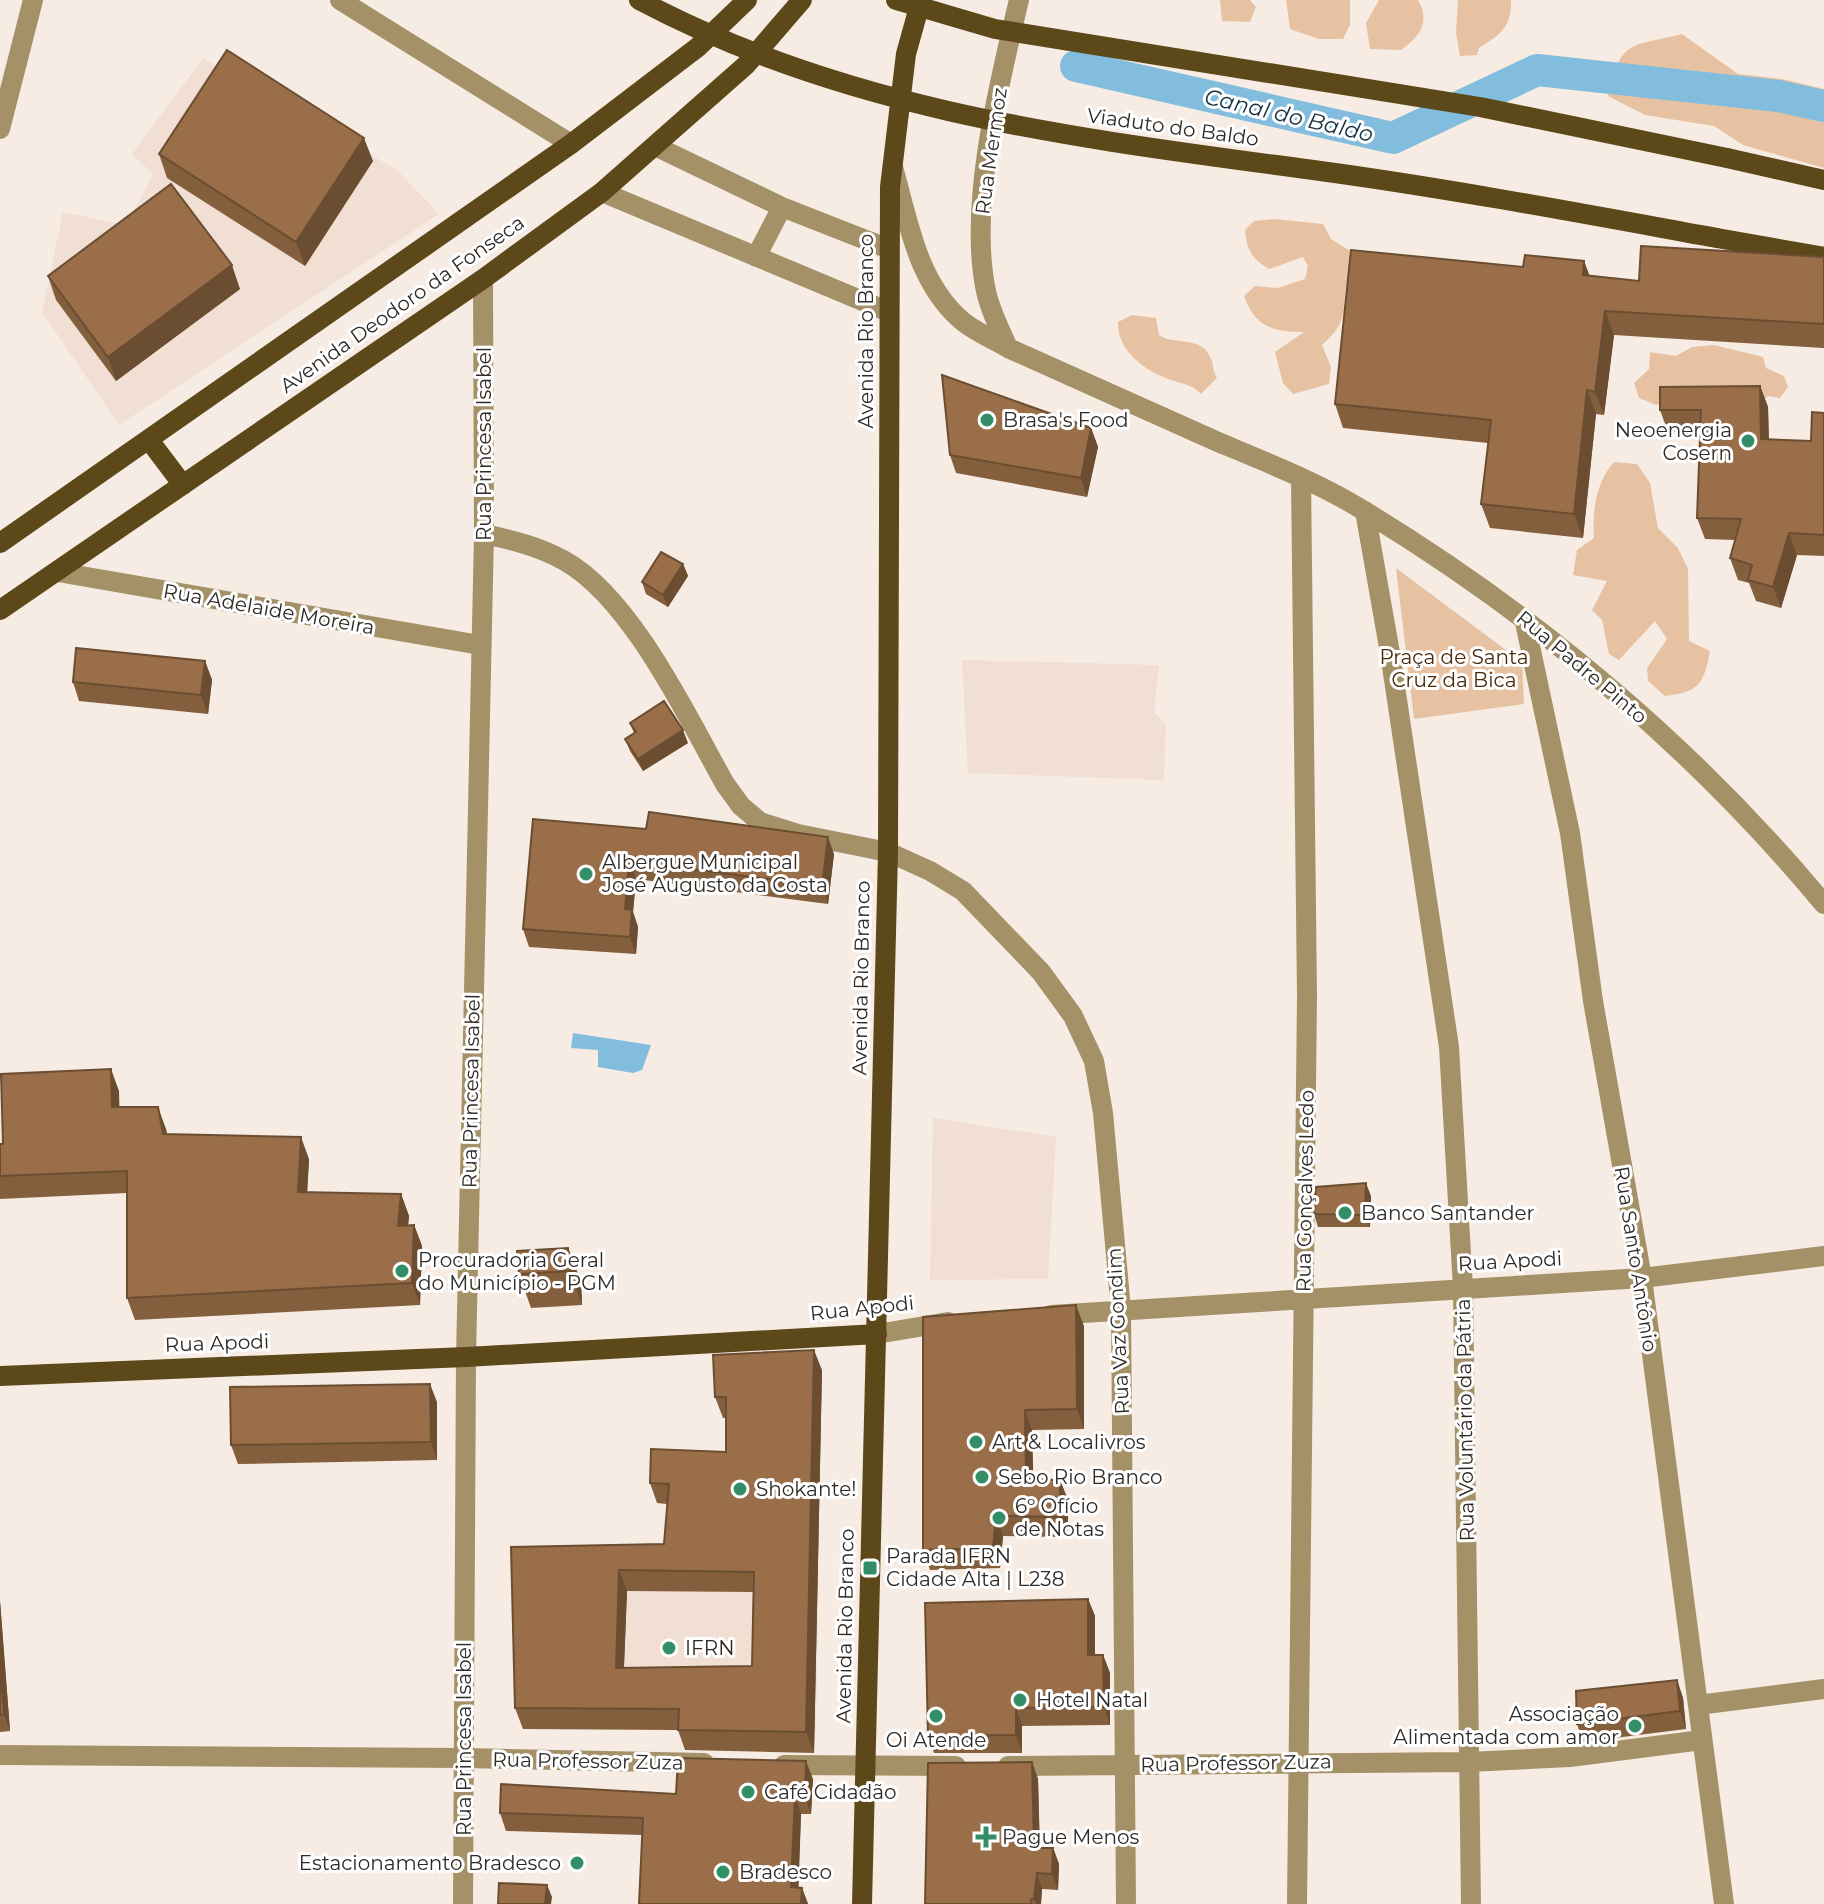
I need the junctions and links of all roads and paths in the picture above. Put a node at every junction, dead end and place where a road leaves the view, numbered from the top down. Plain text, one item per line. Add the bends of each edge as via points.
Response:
1 (33, 0) edge
2 (340, 0) edge
3 (639, 0) edge
4 (747, 0) edge
5 (802, 0) edge
6 (896, 0) edge
7 (921, 0) edge
8 (1019, 0) edge
9 (0, 129) edge
10 (571, 144) junction
11 (655, 146) junction
12 (892, 163) junction
13 (1824, 180) edge
14 (602, 192) junction
15 (782, 207) junction
16 (889, 249) junction
17 (756, 257) junction
18 (1824, 257) edge
19 (483, 279) junction
20 (889, 312) junction
21 (1008, 348) junction
22 (149, 440) junction
23 (1301, 478) junction
24 (183, 485) junction
25 (1365, 511) junction
26 (484, 534) junction
27 (0, 543) edge
28 (58, 572) junction
29 (0, 610) edge
30 (1524, 618) junction
31 (480, 645) junction
32 (888, 852) junction
33 (1824, 904) edge
34 (1824, 1256) edge
35 (1642, 1278) junction
36 (1463, 1288) junction
37 (1304, 1298) junction
38 (1121, 1310) junction
39 (1029, 1316) edge
40 (967, 1321) edge
41 (877, 1334) junction
42 (466, 1357) junction
43 (0, 1376) edge
44 (1824, 1689) edge
45 (1698, 1705) junction
46 (1702, 1740) junction
47 (0, 1755) edge
48 (465, 1758) junction
49 (1297, 1762) junction
50 (1468, 1762) junction
51 (727, 1764) edge
52 (1127, 1764) junction
53 (758, 1765) edge
54 (866, 1767) junction
55 (463, 1904) edge
56 (862, 1904) edge
57 (1126, 1904) edge
58 (1297, 1904) edge
59 (1471, 1904) edge
60 (1724, 1904) edge

1 - 9 street
2 - 10 street
3 - 18 main road, Viaduto do Baldo, bridge via 770,58 880,96 971,119 1434,188
4 - 10 main road, Avenida Deodoro da Fonseca via 698,47
5 - 11 main road, Avenida Deodoro da Fonseca via 746,65
6 - 13 main road, bridge via 995,29 1480,107
7 - 12 main road, Avenida Rio Branco via 906,54
8 - 21 street, Rua Mermoz via 981,206 986,293
10 - 22 main road, Avenida Deodoro da Fonseca
11 - 14 main road, Avenida Deodoro da Fonseca
11 - 15 street
12 - 16 main road, Avenida Rio Branco
12 - 21 street via 924,269 941,300 962,321
14 - 17 street
14 - 19 main road, Avenida Deodoro da Fonseca
15 - 16 street
15 - 17 street
16 - 20 main road, Avenida Rio Branco
17 - 20 street
19 - 24 main road, Avenida Deodoro da Fonseca
19 - 26 street, Rua Princesa Isabel
20 - 32 main road, Avenida Rio Branco
21 - 23 street
22 - 24 main road
22 - 27 main road, Avenida Deodoro da Fonseca
23 - 25 street, Rua Padre Pinto
23 - 37 street, Rua Gonçalves Ledo via 1307,996
24 - 28 main road, Avenida Deodoro da Fonseca
25 - 30 street, Rua Padre Pinto
25 - 36 street, Rua Voluntário da Pátria via 1449,1047
26 - 31 street, Rua Princesa Isabel
26 - 32 street, Rua Vaz Gondim via 543,550 568,563 613,602 725,784 760,822
28 - 29 main road, Avenida Deodoro da Fonseca
28 - 31 street, Rua Adelaide Moreira
30 - 33 street, Rua Padre Pinto via 1677,748 1772,841
30 - 35 street, Rua Santo Antônio via 1570,833 1593,1001
31 - 42 street, Rua Princesa Isabel
32 - 38 street, Rua Vaz Gondim via 963,891 1041,972 1073,1016 1094,1061 1103,1113
32 - 41 main road, Avenida Rio Branco
34 - 35 street, Rua Apodi
35 - 36 street, Rua Apodi
35 - 45 street, Rua Santo Antônio
36 - 37 street, Rua Apodi
36 - 50 street, Rua Voluntário da Pátria
37 - 38 street, Rua Apodi
37 - 49 street, Rua Gonçalves Ledo
38 - 39 street, Rua Apodi
38 - 52 street, Rua Vaz Gondim
40 - 41 street, Rua Apodi
41 - 42 main road, Rua Apodi
41 - 54 main road, Avenida Rio Branco
42 - 43 main road, Rua Apodi
42 - 48 street, Rua Princesa Isabel
44 - 45 street
45 - 46 street, Rua Santo Antônio
46 - 50 street, Rua Professor Zuza via 1570,1757
46 - 60 street, Rua Santo Antônio
47 - 48 street, Rua Professor Zuza
48 - 51 street, Rua Professor Zuza
48 - 55 street, Rua Princesa Isabel
49 - 50 street, Rua Professor Zuza
49 - 52 street, Rua Professor Zuza
49 - 58 street, Rua Gonçalves Ledo
50 - 59 street, Rua Voluntário da Pátria
52 - 54 street, Rua Professor Zuza
52 - 57 street, Rua Vaz Gondim
53 - 54 street, Rua Professor Zuza
54 - 56 main road, Avenida Rio Branco

